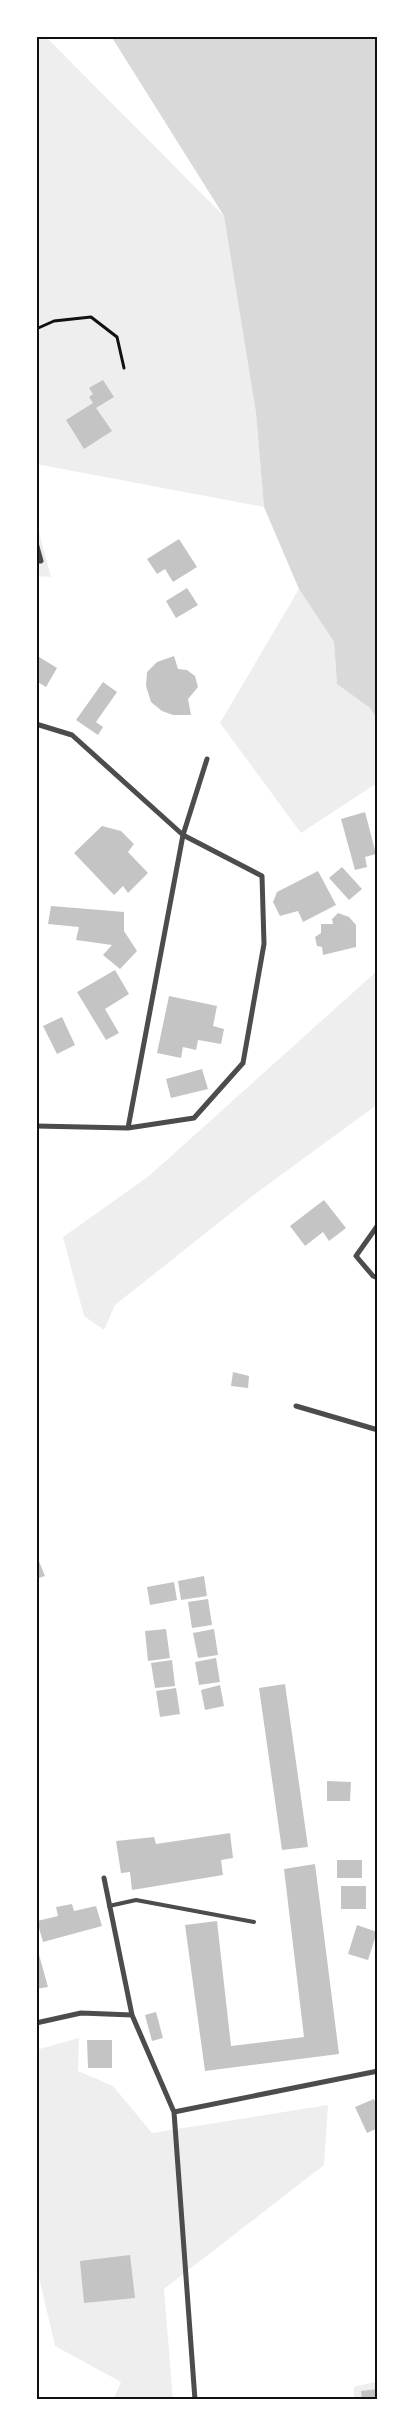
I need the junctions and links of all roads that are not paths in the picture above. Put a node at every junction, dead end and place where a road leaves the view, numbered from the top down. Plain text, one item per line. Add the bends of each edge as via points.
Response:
1 (36, 543) edge
2 (36, 561) edge
3 (36, 724) edge
4 (207, 758) dead end
5 (183, 835) junction
6 (36, 1126) edge
7 (128, 1128) junction
8 (378, 1225) edge
9 (378, 1278) edge
10 (296, 1406) dead end
11 (378, 1430) edge
12 (104, 1878) dead end
13 (110, 1906) junction
14 (254, 1922) dead end
15 (132, 2016) junction
16 (36, 2023) edge
17 (378, 2071) edge
18 (174, 2112) junction
19 (195, 2400) edge

1 - 2 street via 41,562
3 - 5 street via 72,735
4 - 5 street
5 - 7 street
5 - 7 street via 262,876 264,944 243,1063 194,1118
6 - 7 street
8 - 9 street via 356,1256
10 - 11 street
12 - 13 street
13 - 14 lane via 136,1900
13 - 15 street
15 - 16 street via 81,2013
15 - 18 street
17 - 18 street
18 - 19 street

